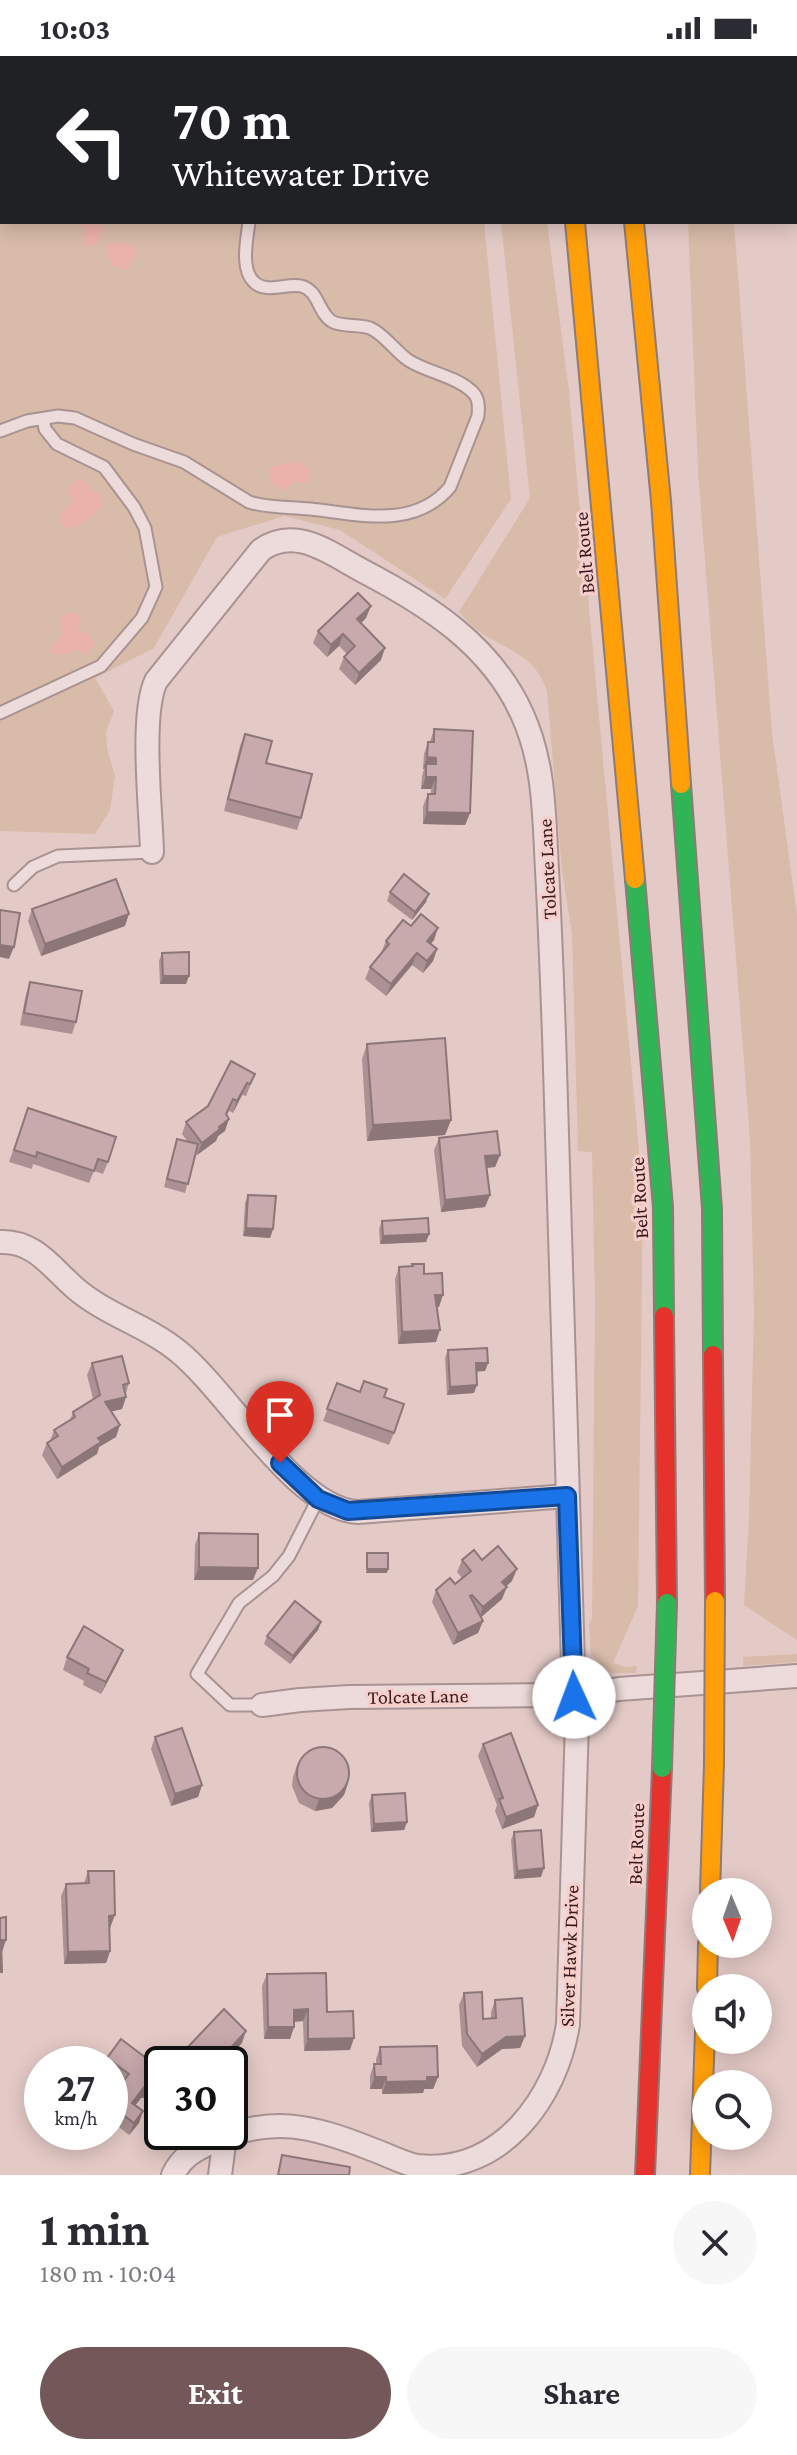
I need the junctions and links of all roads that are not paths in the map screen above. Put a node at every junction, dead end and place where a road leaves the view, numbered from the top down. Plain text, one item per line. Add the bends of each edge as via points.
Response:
1 (249, 224) edge
2 (575, 224) edge
3 (634, 224) edge
4 (659, 284) dead end
5 (43, 419) junction
6 (0, 431) edge
7 (661, 501) junction
8 (0, 713) edge
9 (152, 852) joint
10 (14, 885) dead end
11 (0, 1242) edge
12 (567, 1496) junction
13 (318, 1499) junction
14 (797, 1676) edge
15 (574, 1697) junction
16 (262, 1705) joint
17 (710, 1878) edge
18 (704, 2054) edge
19 (248, 2129) edge
20 (197, 2150) edge
21 (223, 2150) edge
22 (173, 2175) edge
23 (220, 2175) edge
24 (645, 2175) edge
25 (700, 2175) edge

1 - 5 lane via 247,266 257,285 309,290 334,323 371,329 409,361 476,397 478,416 443,496 380,518 261,505 184,462 75,418
2 - 24 highway, Belt Route, bridge via 663,1207 667,1603
3 - 7 highway
4 - 7 highway
5 - 6 lane
5 - 8 lane via 49,437 104,467 134,507 145,528 156,587 142,618 101,666
7 - 17 highway, bridge via 712,1209
9 - 10 lane via 58,856 33,867
9 - 12 street, Tolcate Lane via 152,691 270,544 308,542 413,597 456,629 499,674 522,713 543,783 563,1254
11 - 13 street via 28,1247 76,1289 182,1354
12 - 13 street via 358,1512
12 - 15 street, Tolcate Lane
13 - 16 lane via 289,1556 239,1603 197,1674 230,1705
14 - 15 street, Tolcate Lane
15 - 16 street, Tolcate Lane via 349,1697
15 - 19 street, Silver Hawk Drive via 568,2024 561,2060 533,2112 491,2152 446,2167 404,2162 299,2126
18 - 25 highway
20 - 22 street, Silver Hawk Drive
21 - 23 street

